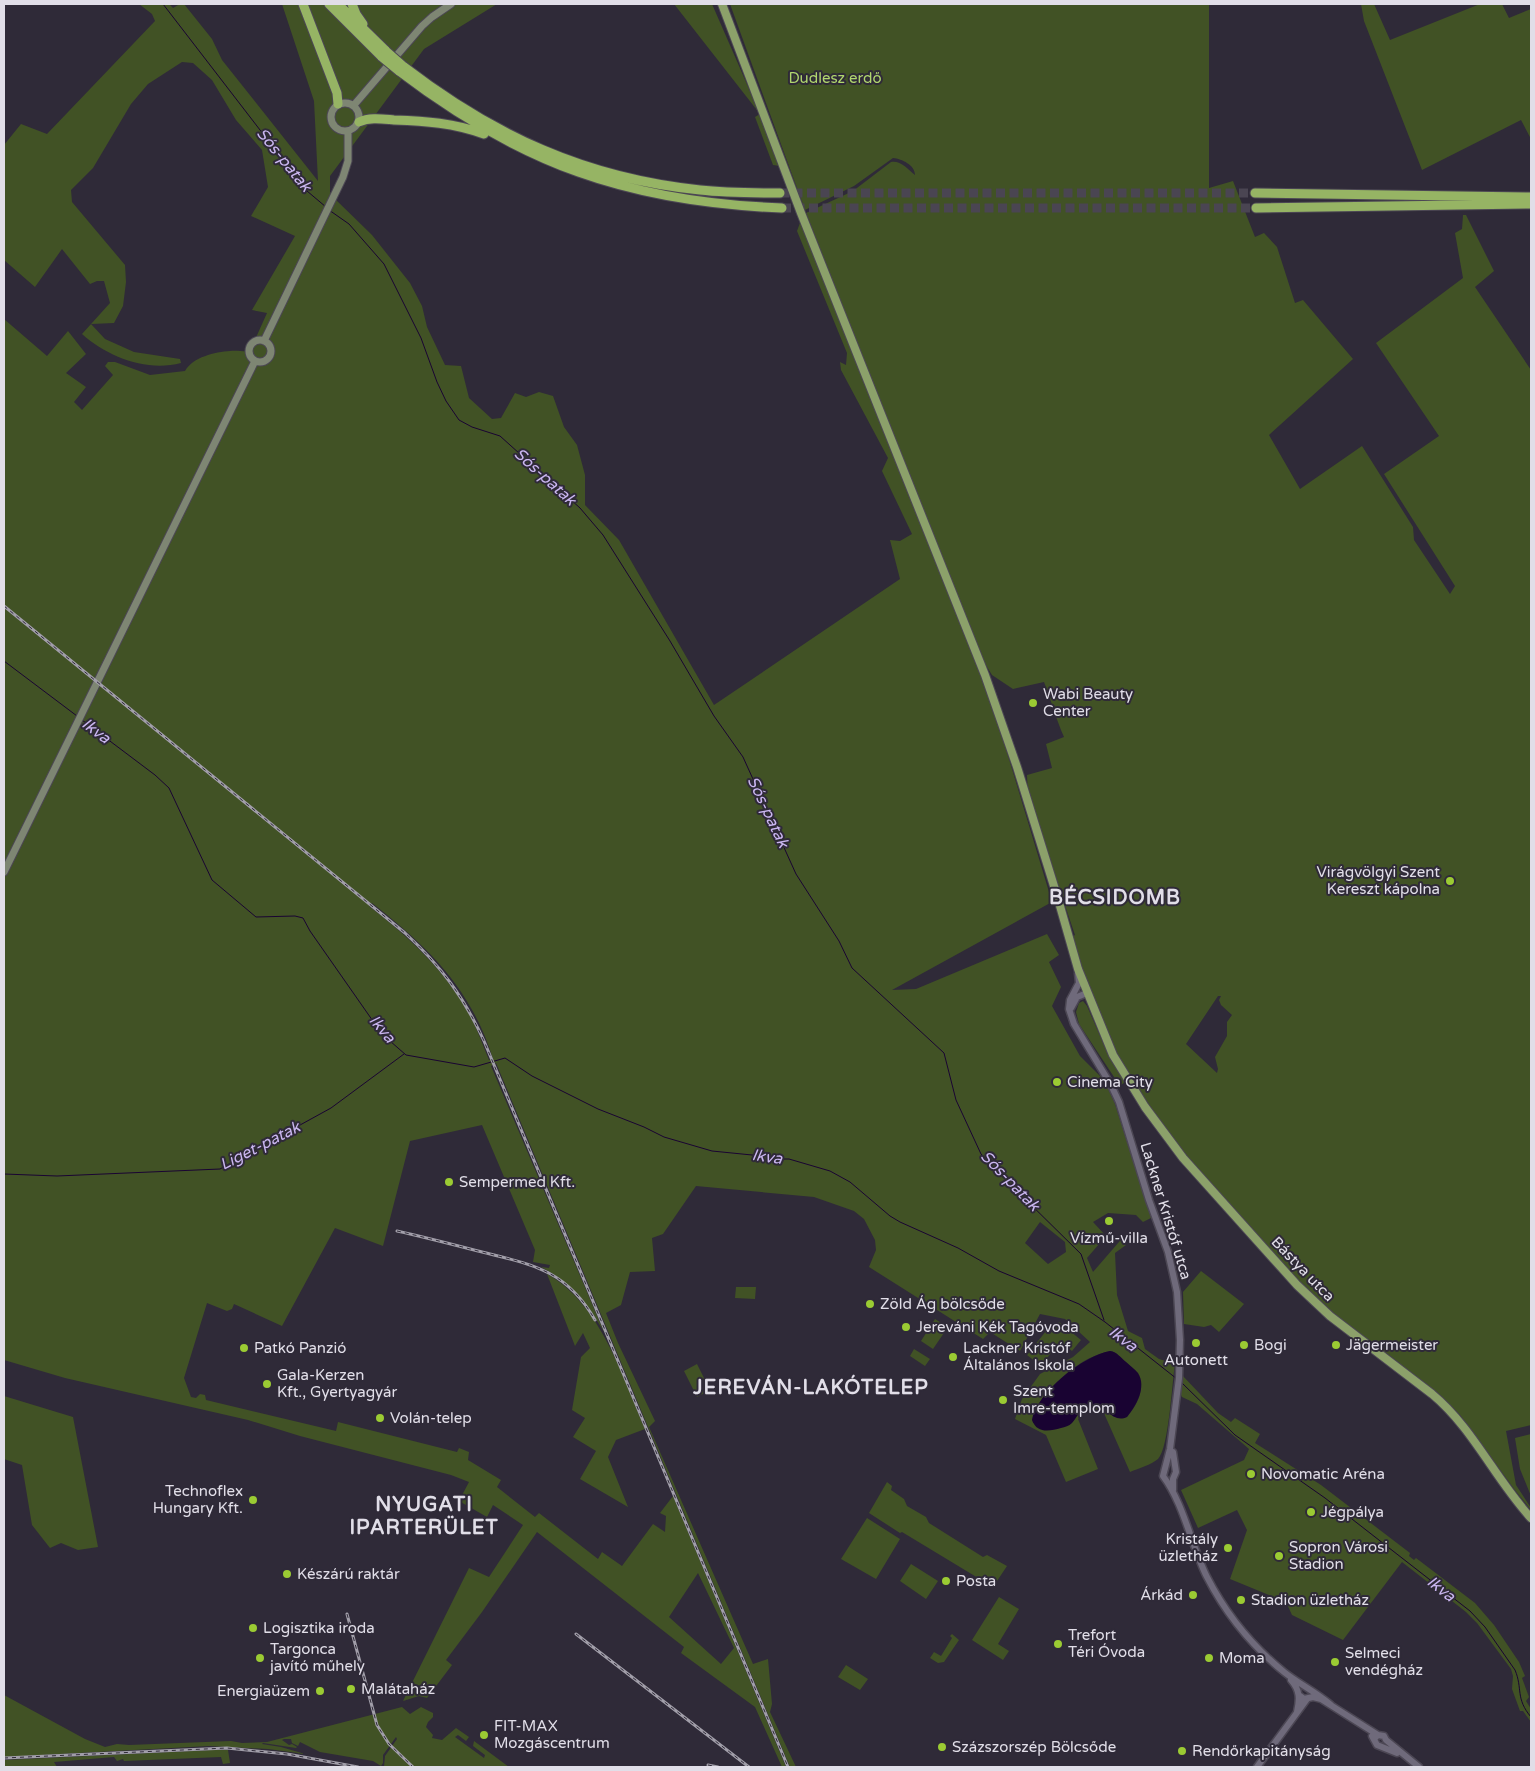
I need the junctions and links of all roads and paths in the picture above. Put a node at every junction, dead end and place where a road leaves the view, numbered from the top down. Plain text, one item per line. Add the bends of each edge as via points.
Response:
1 (303, 4) edge
2 (329, 4) edge
3 (338, 4) edge
4 (352, 4) edge
5 (451, 4) edge
6 (722, 4) edge
7 (374, 41) junction
8 (384, 54) junction
9 (401, 68) junction
10 (338, 104) junction
11 (354, 105) junction
12 (359, 122) junction
13 (348, 131) junction
14 (506, 142) junction
15 (780, 193) tunnel mouth
16 (1255, 193) tunnel mouth
17 (1531, 197) edge
18 (1531, 204) edge
19 (782, 208) tunnel mouth
20 (1256, 208) tunnel mouth
21 (264, 341) junction
22 (254, 361) junction
23 (4, 872) edge
24 (1078, 969) junction
25 (1087, 993) junction
26 (1074, 997) junction
27 (1092, 1007) junction
28 (1173, 1430) junction
29 (1164, 1469) junction
30 (1174, 1469) junction
31 (1169, 1479) junction
32 (1531, 1518) edge
33 (1284, 1671) junction
34 (1307, 1688) junction
35 (1299, 1694) junction
36 (1308, 1699) junction
37 (1331, 1704) junction
38 (1296, 1713) junction
39 (1376, 1737) junction
40 (1385, 1743) junction
41 (1256, 1767) edge
42 (1419, 1767) edge

1 - 10 highway via 337,93
2 - 8 highway
3 - 7 highway
4 - 7 highway
5 - 11 main road via 422,26
6 - 24 main road, Bástya utca via 994,700
7 - 8 highway
8 - 9 highway, bridge
9 - 14 highway via 450,108
9 - 15 highway via 494,127 580,164 664,185 710,191
10 - 11 main road
10 - 13 main road via 331,113 331,121 336,128
11 - 12 main road via 359,112
12 - 13 main road
12 - 14 highway via 370,119 441,123
13 - 21 main road via 348,161 343,177
14 - 19 highway via 564,168 626,188 699,202
16 - 17 highway
18 - 20 highway
21 - 22 main road via 257,340 249,347
21 - 22 main road via 269,346 270,356 262,362
22 - 23 main road
24 - 25 main road, Bástya utca
24 - 26 street, Lackner Kristóf utca via 1079,983
25 - 26 street
25 - 27 main road, Bástya utca
26 - 27 street via 1086,999
26 - 28 street, Lackner Kristóf utca via 1068,1007 1070,1013 1077,1031 1116,1094 1174,1276 1180,1340
27 - 32 main road, Bástya utca via 1131,1086 1183,1158 1306,1294 1447,1407
28 - 29 street, Lackner Kristóf utca via 1169,1459
28 - 30 street, Lackner Kristóf utca
29 - 30 street via 1169,1466
29 - 31 street, Lackner Kristóf utca via 1163,1476
30 - 31 street, Lackner Kristóf utca via 1176,1472
31 - 33 street, Lackner Kristóf utca via 1205,1572 1225,1609 1248,1638
33 - 34 street, Lackner Kristóf utca
33 - 35 street, Lackner Kristóf utca
34 - 35 street via 1302,1688
34 - 36 street
34 - 37 street, Lackner Kristóf utca
35 - 36 street, Lackner Kristóf utca
35 - 38 street
36 - 37 street, Lackner Kristóf utca via 1318,1698
36 - 38 street
37 - 39 street, Lackner Kristóf utca
38 - 41 street
39 - 40 street, Lackner Kristóf utca via 1384,1736
39 - 40 street, Lackner Kristóf utca via 1376,1745
40 - 42 street, Lackner Kristóf utca

